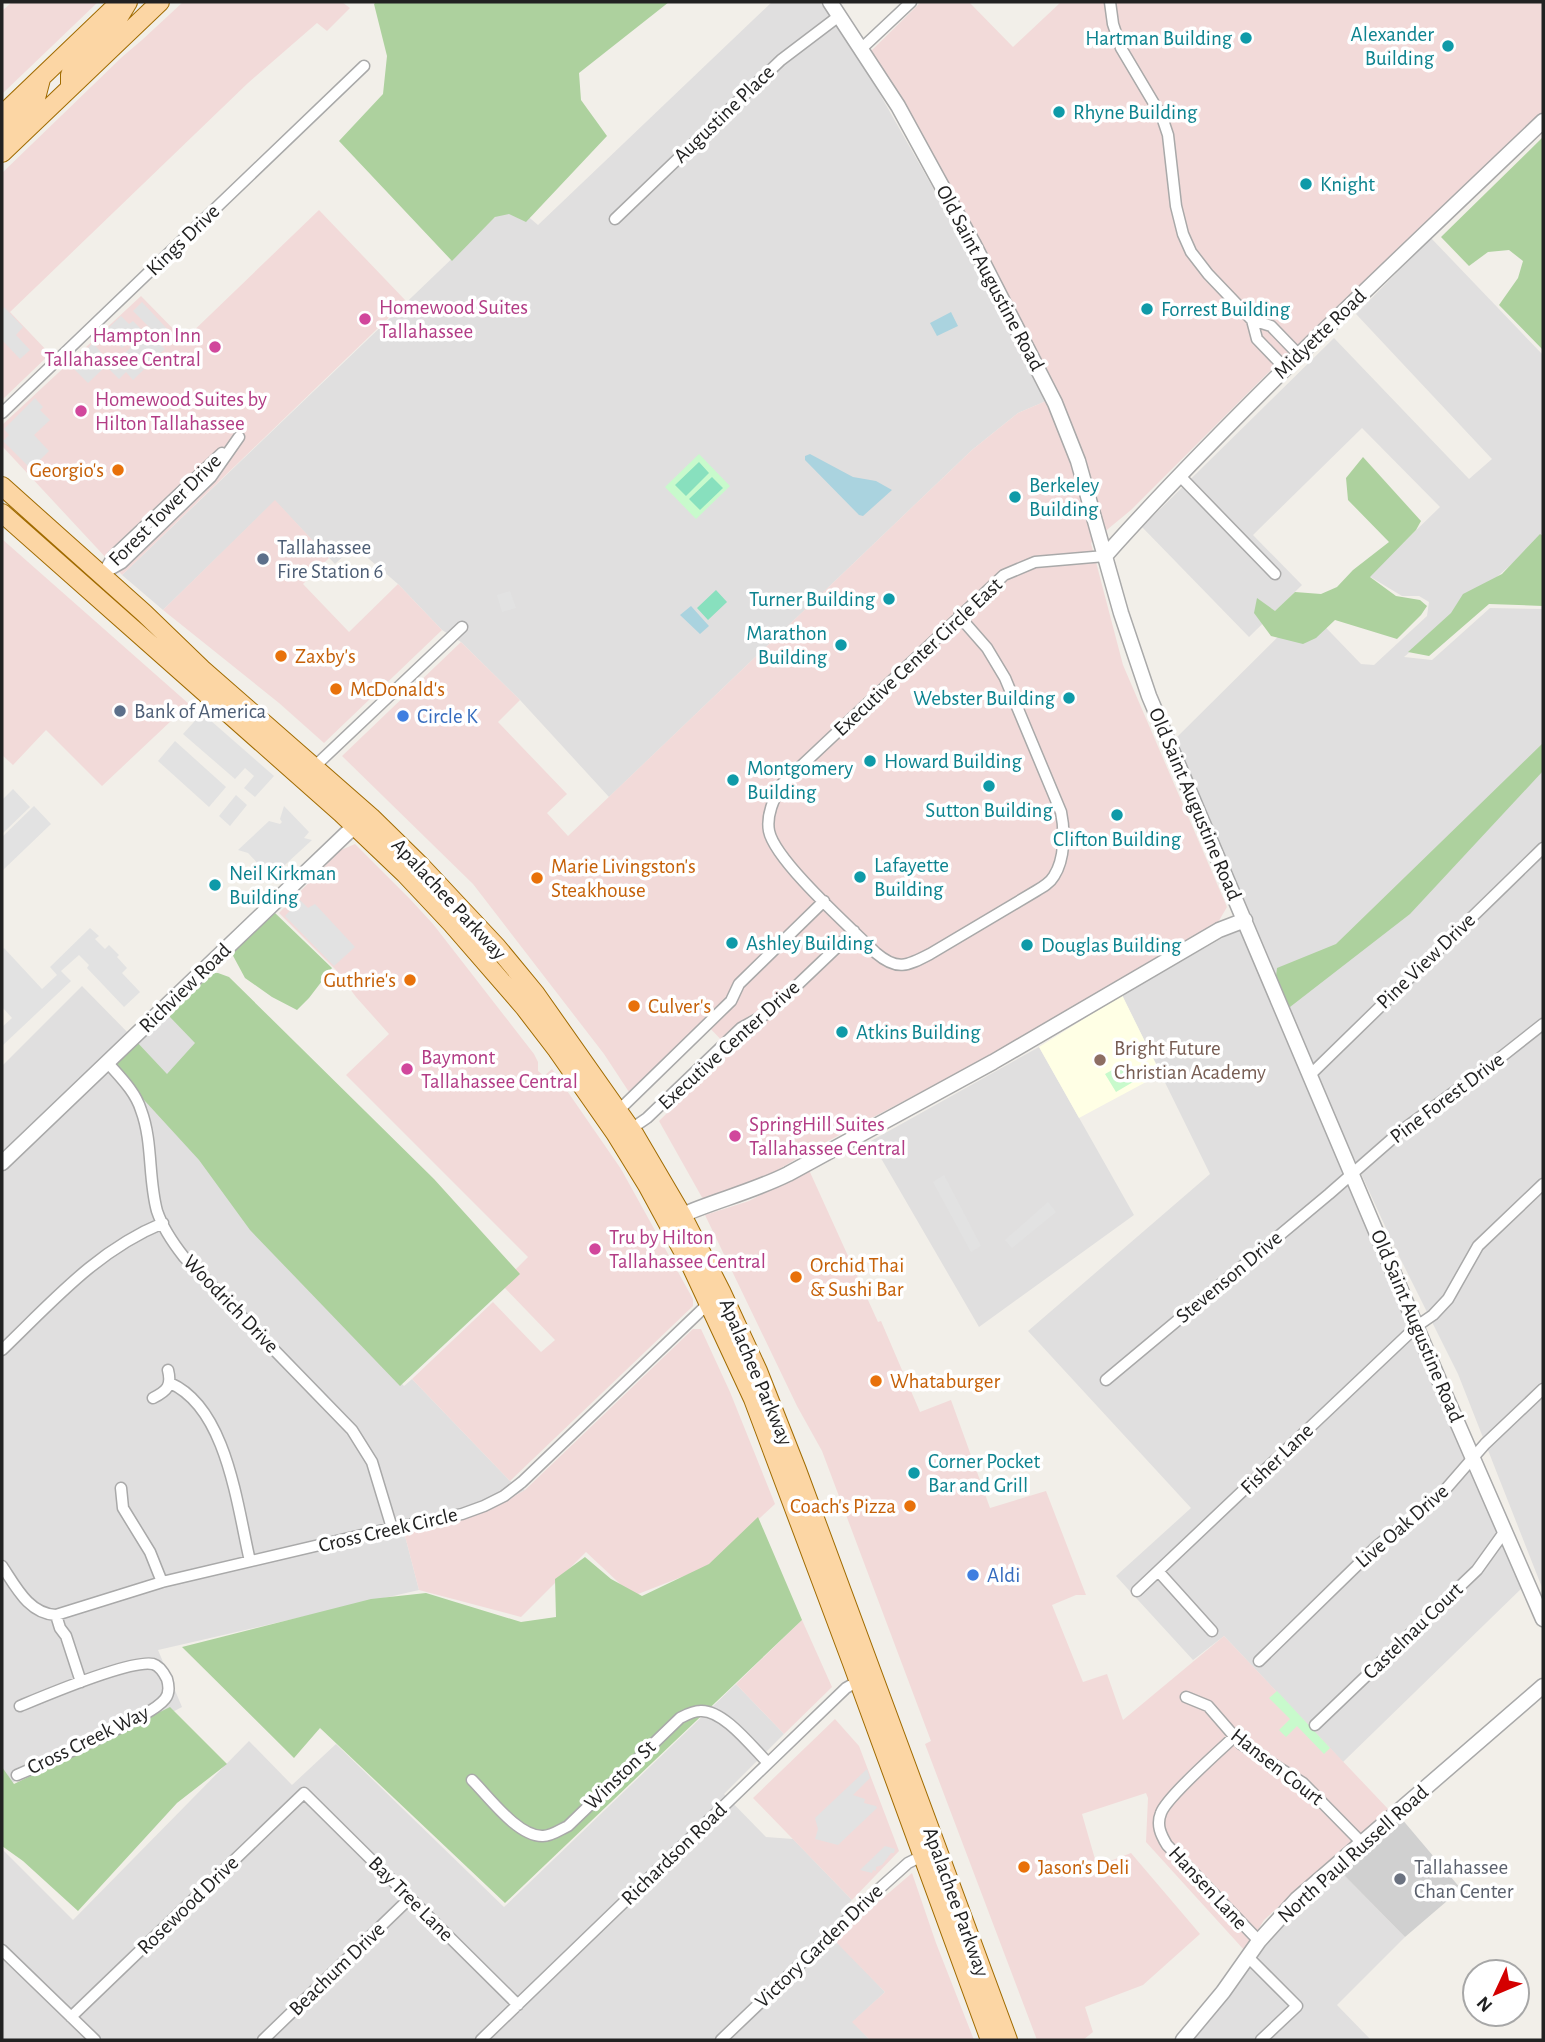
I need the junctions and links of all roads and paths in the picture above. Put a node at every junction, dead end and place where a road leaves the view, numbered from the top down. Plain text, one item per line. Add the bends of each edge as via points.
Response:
1 (120, 2) edge
2 (128, 2) edge
3 (830, 2) edge
4 (911, 2) edge
5 (1110, 2) edge
6 (154, 6) edge
7 (839, 16) junction
8 (861, 49) junction
9 (365, 66) dead end
10 (41, 78) junction
11 (70, 88) junction
12 (2, 115) edge
13 (1543, 121) edge
14 (2, 135) edge
15 (2, 153) edge
16 (615, 219) dead end
17 (1252, 320) junction
18 (1299, 355) junction
19 (1285, 368) junction
20 (2, 413) edge
21 (1179, 475) junction
22 (2, 486) edge
23 (2, 513) edge
24 (1105, 556) junction
25 (1275, 574) dead end
26 (102, 575) junction
27 (88, 589) junction
28 (959, 616) junction
29 (462, 627) dead end
30 (163, 656) junction
31 (202, 669) junction
32 (205, 694) junction
33 (313, 768) junction
34 (363, 822) junction
35 (1543, 848) edge
36 (824, 901) junction
37 (1245, 920) junction
38 (855, 931) junction
39 (485, 960) junction
40 (519, 973) junction
41 (1543, 1024) edge
42 (107, 1062) junction
43 (1310, 1075) junction
44 (618, 1111) junction
45 (623, 1131) junction
46 (2, 1163) edge
47 (1352, 1174) junction
48 (1543, 1184) edge
49 (682, 1215) junction
50 (163, 1223) junction
51 (715, 1297) junction
52 (1417, 1326) junction
53 (2, 1350) edge
54 (168, 1370) dead end
55 (1106, 1380) dead end
56 (170, 1383) junction
57 (1543, 1389) edge
58 (153, 1398) dead end
59 (1473, 1458) junction
60 (121, 1488) dead end
61 (392, 1528) junction
62 (1506, 1531) junction
63 (250, 1561) junction
64 (2, 1566) edge
65 (1158, 1571) junction
66 (162, 1582) junction
67 (1137, 1591) dead end
68 (60, 1614) junction
69 (1543, 1619) edge
70 (1212, 1630) dead end
71 (1259, 1661) dead end
72 (865, 1678) junction
73 (81, 1682) junction
74 (1543, 1686) edge
75 (1186, 1697) dead end
76 (20, 1706) dead end
77 (1315, 1725) dead end
78 (1234, 1737) junction
79 (768, 1763) junction
80 (17, 1775) dead end
81 (472, 1780) dead end
82 (304, 1793) joint
83 (1363, 1844) junction
84 (922, 1856) junction
85 (943, 1867) junction
86 (410, 1898) junction
87 (1259, 1941) junction
88 (2, 1950) edge
89 (1248, 1957) junction
90 (961, 1961) junction
91 (983, 1976) junction
92 (972, 1992) junction
93 (518, 2005) junction
94 (71, 2017) junction
95 (988, 2039) edge
96 (95, 2040) edge
97 (263, 2040) edge
98 (481, 2040) edge
99 (720, 2040) edge
100 (1008, 2040) edge
101 (1184, 2040) edge
102 (1261, 2040) edge

1 - 10 main road
2 - 11 main road via 111,30 74,65
3 - 7 street, Old Saint Augustine Road
4 - 8 street
5 - 17 street via 1121,48 1168,135 1176,206 1191,252
6 - 11 main road
7 - 8 street, Old Saint Augustine Road
7 - 16 street, Augustine Place via 780,60
8 - 24 street, Old Saint Augustine Road via 898,106 1055,403 1079,461
9 - 20 street, Kings Drive
10 - 12 main road
10 - 14 main road via 35,102
11 - 15 main road
13 - 18 street, Midyette Road
17 - 18 street via 1271,326
17 - 19 street via 1257,339
18 - 19 street, Midyette Road
19 - 21 street, Midyette Road
21 - 24 street, Midyette Road
21 - 25 street
22 - 26 main road, Apalachee Parkway
23 - 27 main road, Apalachee Parkway
24 - 28 street, Executive Center Circle East via 1026,565 996,580
24 - 37 street, Old Saint Augustine Road via 1137,665
26 - 26 street, Forest Tower Drive via 122,563 211,477 239,437 113,556
26 - 27 main road
26 - 31 main road, Apalachee Parkway
27 - 30 main road, Apalachee Parkway
28 - 36 street, Executive Center Circle East via 781,785 771,806 769,832 776,848
28 - 38 street via 1005,678 1061,812 1063,835 1057,869 1048,884 914,962 891,964
29 - 33 street
30 - 31 main road
30 - 32 main road, Apalachee Parkway
31 - 32 main road
31 - 33 main road, Apalachee Parkway
32 - 34 main road, Apalachee Parkway
33 - 34 main road, Apalachee Parkway
34 - 39 main road, Apalachee Parkway
34 - 40 main road, Apalachee Parkway via 422,867
34 - 42 street, Richview Road
35 - 43 street, Pine View Drive
36 - 38 street
36 - 44 street, Executive Center Drive via 739,984 732,1001
37 - 43 street, Old Saint Augustine Road
37 - 49 street via 1219,930 791,1173
38 - 45 street, Executive Center Drive via 768,1013 741,1028 647,1118
39 - 40 main road
39 - 45 main road, Apalachee Parkway
40 - 44 main road, Apalachee Parkway
41 - 47 street, Pine Forest Drive via 1401,1131
42 - 46 street, Richview Road
42 - 50 street, Woodrich Drive via 134,1093 142,1111
43 - 47 street, Old Saint Augustine Road
44 - 45 main road, Apalachee Parkway
45 - 49 main road, Apalachee Parkway
45 - 51 main road, Apalachee Parkway via 657,1204
47 - 52 street, Old Saint Augustine Road
47 - 55 street, Stevenson Drive
48 - 52 street, Fisher Lane via 1478,1246 1447,1299
49 - 51 main road, Apalachee Parkway
50 - 53 street via 111,1250
50 - 61 street, Woodrich Drive via 184,1257 352,1430 372,1462
51 - 61 street, Cross Creek Circle via 504,1496 462,1514
51 - 72 main road, Apalachee Parkway
52 - 59 street, Old Saint Augustine Road
52 - 65 street, Fisher Lane
54 - 56 street
56 - 58 street
56 - 63 street via 192,1397 218,1435
57 - 59 street, Live Oak Drive
59 - 62 street, Old Saint Augustine Road
59 - 71 street, Live Oak Drive via 1438,1498 1378,1545
60 - 66 street via 123,1508
61 - 63 street, Cross Creek Circle
62 - 69 street, Old Saint Augustine Road
62 - 77 street, Castelnau Court via 1477,1570
63 - 66 street, Cross Creek Circle
64 - 68 street via 33,1608 48,1615
65 - 67 street, Fisher Lane
65 - 70 street
66 - 68 street, Cross Creek Circle
68 - 73 street via 60,1628
72 - 79 street, Richardson Road via 846,1688
72 - 84 main road, Apalachee Parkway
72 - 85 main road, Apalachee Parkway
73 - 76 street, Cross Creek Way
73 - 80 street, Cross Creek Way via 153,1664 163,1672 169,1693 156,1708
74 - 83 street, North Paul Russell Road
75 - 78 street, Hansen Court via 1208,1706
78 - 83 street, Hansen Court via 1303,1783
78 - 87 street, Hansen Lane via 1170,1800 1161,1813 1159,1830 1167,1845
79 - 81 street, Winston St via 720,1715 691,1712 568,1826 547,1836 520,1829
79 - 93 street, Richardson Road
82 - 86 street, Bay Tree Lane
82 - 94 street, Rosewood Drive
83 - 87 street, North Paul Russell Road via 1297,1899
84 - 85 main road
84 - 90 main road, Apalachee Parkway
84 - 99 street, Victory Garden Drive via 888,1880
85 - 91 main road, Apalachee Parkway
86 - 93 street, Bay Tree Lane
86 - 97 street, Beachum Drive
87 - 89 street, North Paul Russell Road
88 - 94 street
89 - 101 street, North Paul Russell Road
89 - 102 street via 1297,2006
90 - 91 main road
90 - 92 main road, Apalachee Parkway
91 - 92 main road
91 - 100 main road, Apalachee Parkway
92 - 95 main road, Apalachee Parkway
93 - 98 street, Richardson Road
94 - 96 street

